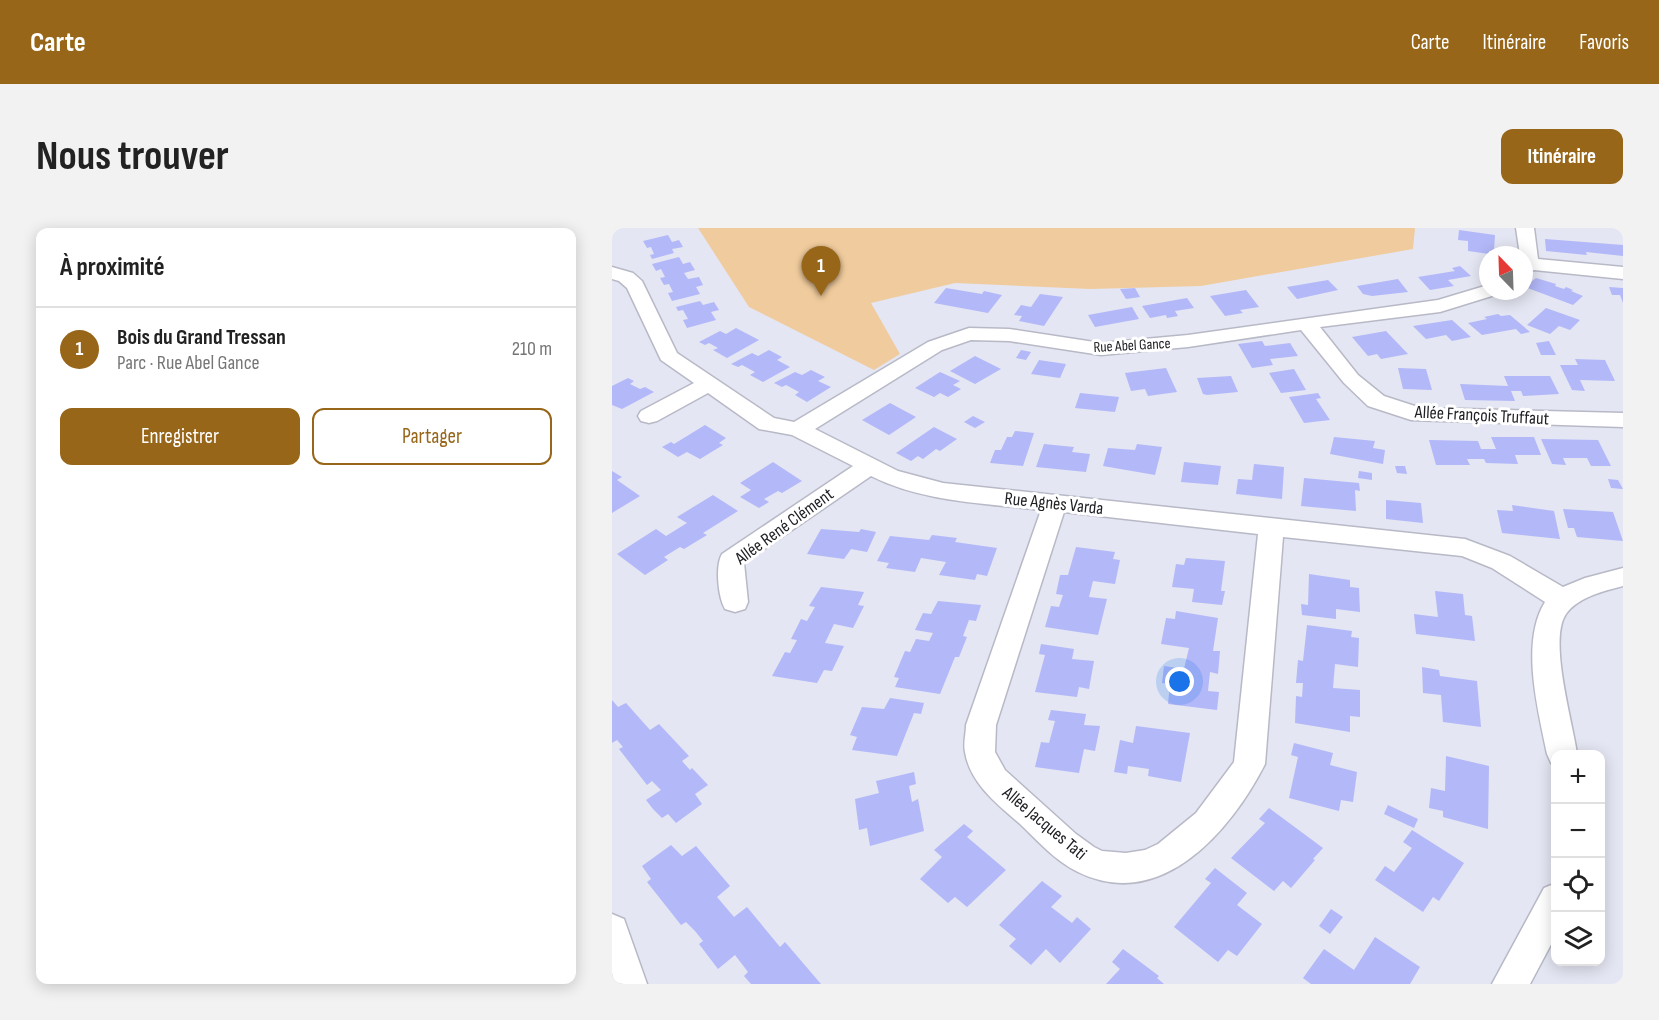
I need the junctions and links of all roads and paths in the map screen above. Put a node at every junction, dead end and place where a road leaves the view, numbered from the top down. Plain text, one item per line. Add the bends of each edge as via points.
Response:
1 (1525, 228) edge
2 (1526, 246) edge
3 (1533, 266) edge
4 (612, 273) edge
5 (1623, 273) edge
6 (1479, 294) edge
7 (1306, 323) junction
8 (708, 384) junction
9 (649, 416) dead end
10 (1623, 420) edge
11 (798, 429) junction
12 (869, 466) junction
13 (1055, 503) junction
14 (1271, 527) junction
15 (1623, 577) edge
16 (1564, 601) junction
17 (735, 602) dead end
18 (1561, 750) edge
19 (1551, 908) edge
20 (612, 931) edge
21 (629, 984) edge
22 (1510, 984) edge

1 - 2 street
3 - 5 street
4 - 8 street, Rue Agnès Varda via 626,276 636,285 668,356
6 - 7 street, Rue Abel Gance via 1440,306
7 - 10 street, Allée François Truffaut via 1352,379 1376,401 1419,415
7 - 11 street, Rue Abel Gance via 1188,341 1101,349 1009,335 969,334 935,346
8 - 9 street
8 - 11 street, Rue Agnès Varda via 767,424
11 - 12 street, Rue Agnès Varda
12 - 13 street, Rue Agnès Varda via 943,491
12 - 17 street, Allée René Clément via 730,560
13 - 14 street, Rue Agnès Varda
13 - 14 street, Allée Jacques Tati via 981,725 980,754 991,778 1075,852 1101,866 1132,870 1162,859 1190,841 1233,792 1249,764
14 - 16 street, Rue Agnès Varda via 1465,548 1501,562
15 - 16 street via 1594,583
16 - 18 street via 1553,612 1545,646
19 - 22 street
20 - 21 street

